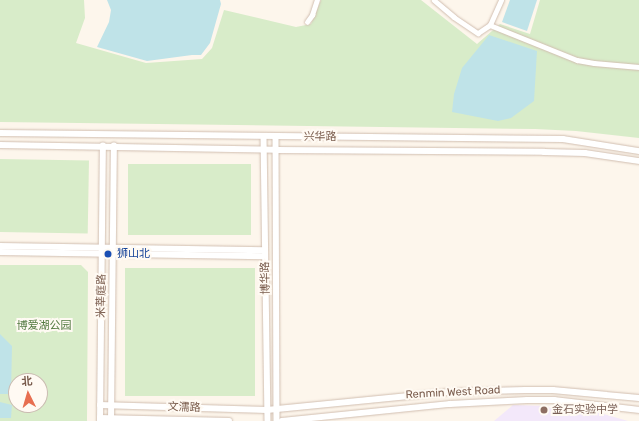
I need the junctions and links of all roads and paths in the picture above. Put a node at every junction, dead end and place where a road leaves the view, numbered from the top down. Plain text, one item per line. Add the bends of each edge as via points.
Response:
1 (317, 0) edge
2 (434, 0) edge
3 (501, 0) edge
4 (306, 22) dead end
5 (490, 25) junction
6 (639, 67) edge
7 (0, 133) edge
8 (264, 136) junction
9 (276, 136) junction
10 (0, 145) edge
11 (103, 146) junction
12 (114, 146) junction
13 (264, 150) junction
14 (276, 150) junction
15 (639, 151) edge
16 (639, 161) edge
17 (0, 246) edge
18 (102, 250) junction
19 (113, 250) junction
20 (0, 252) edge
21 (265, 253) junction
22 (639, 398) edge
23 (100, 405) junction
24 (111, 406) junction
25 (278, 409) junction
26 (268, 410) junction
27 (639, 410) edge
28 (100, 420) edge
29 (111, 420) edge
30 (229, 421) edge
31 (268, 421) edge
32 (277, 421) edge
33 (282, 421) edge

1 - 4 street via 312,15
2 - 5 street via 478,33
3 - 5 street
5 - 6 street via 577,60 594,64
7 - 8 street, 兴华路
8 - 9 street, 兴华路
8 - 13 street, 博华路
9 - 14 street, 博华路
9 - 15 street, 兴华路 via 563,139
10 - 11 street, 兴华路
11 - 12 street, 兴华路
11 - 18 street, 米莘庭路
12 - 13 street, 兴华路
12 - 19 street, 米莘庭路
13 - 14 street, 兴华路
13 - 21 street, 博华路
14 - 16 street, 兴华路 via 551,152 584,153
14 - 25 street, 博华路
17 - 18 street
18 - 19 street
18 - 20 street
18 - 23 street, 米莘庭路
19 - 21 street
19 - 24 street, 米莘庭路
21 - 26 street, 博华路
22 - 25 street, Renmin West Road via 553,390 448,392
23 - 24 street, 文濡路
23 - 28 street, 米莘庭路
24 - 26 street, 文濡路
24 - 29 street, 米莘庭路
25 - 26 street, Renmin West Road
25 - 32 street, 博华路
26 - 31 street, 博华路
27 - 33 street via 554,400 527,400 450,404
28 - 29 street, 文濡路
29 - 30 street, 文濡路

